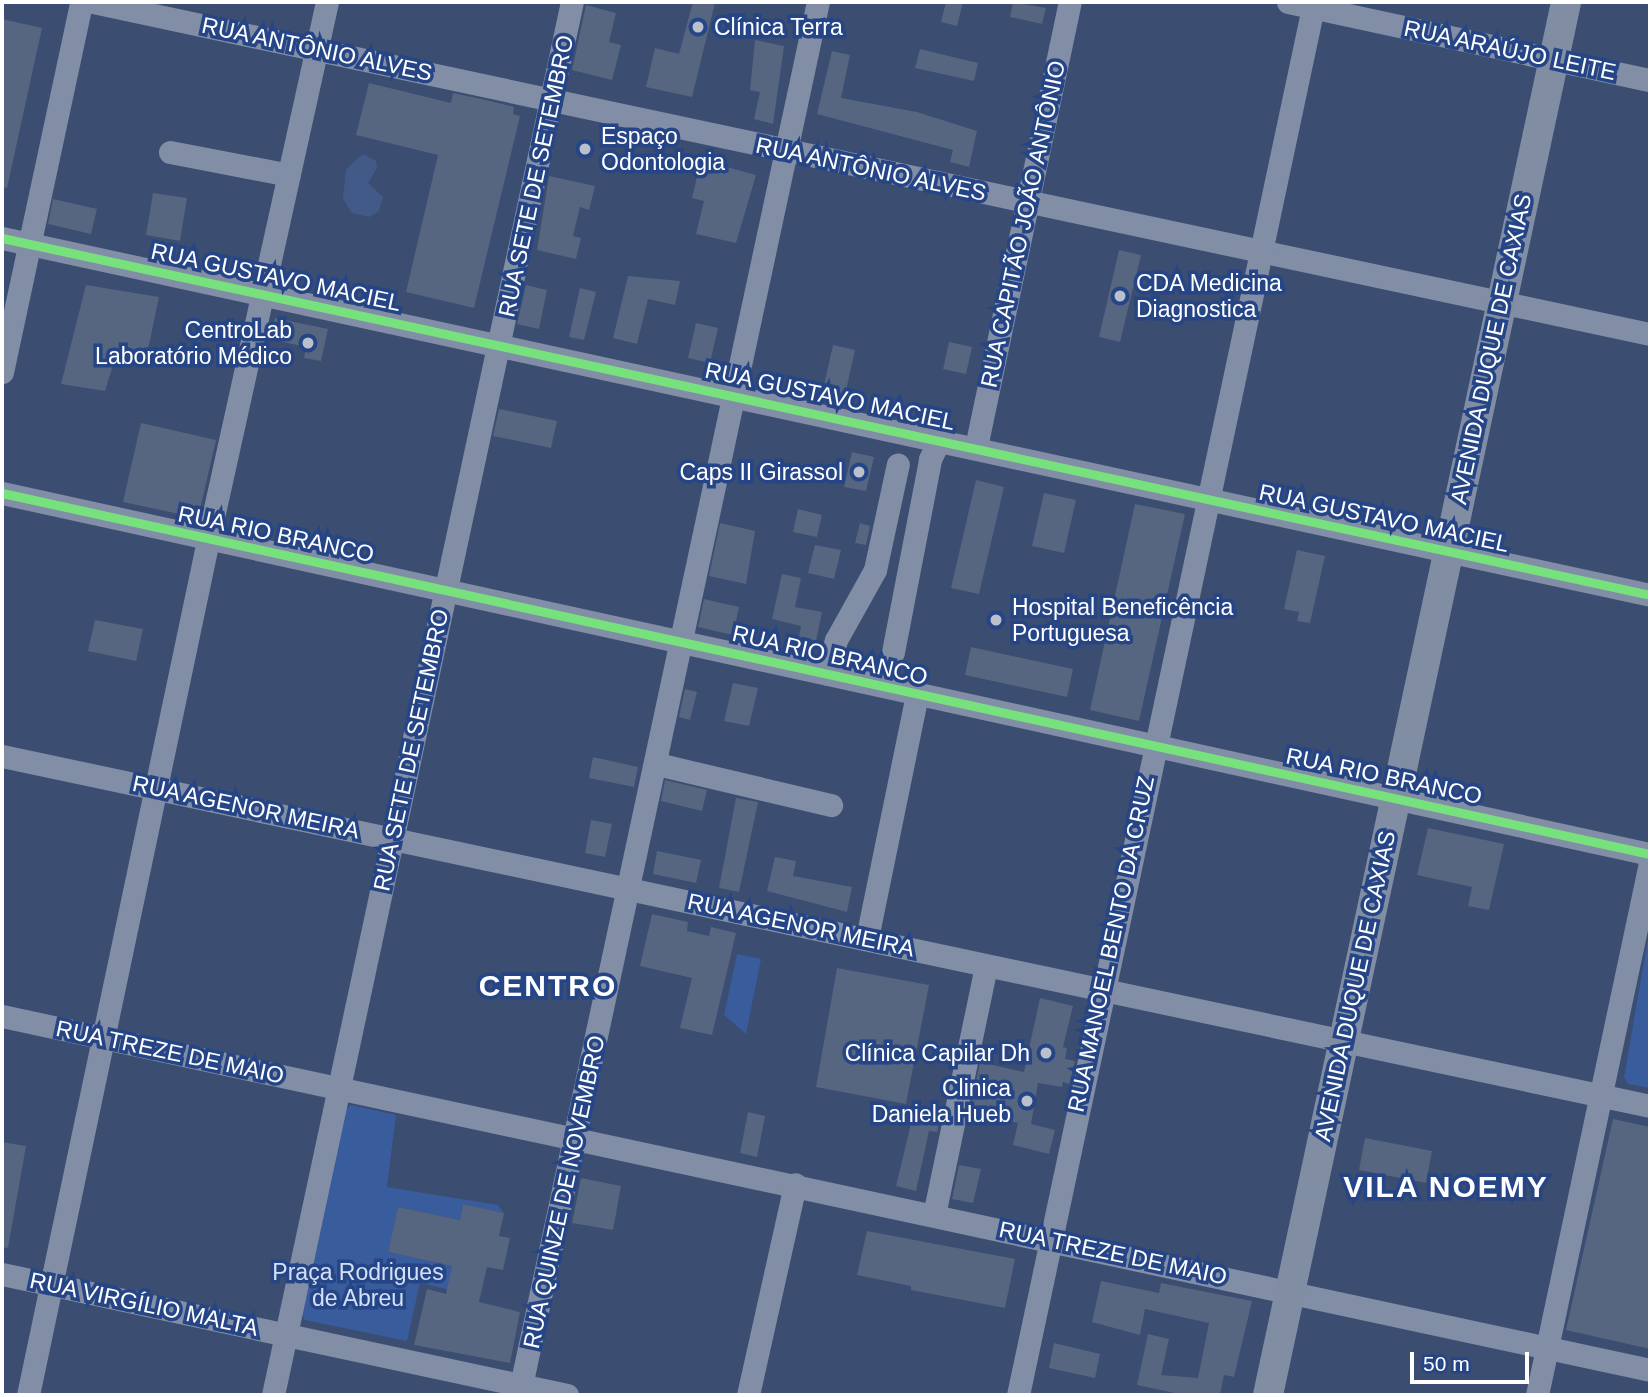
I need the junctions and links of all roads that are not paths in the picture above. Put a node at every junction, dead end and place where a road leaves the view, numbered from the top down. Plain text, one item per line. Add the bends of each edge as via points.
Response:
1 (80, 2) edge
2 (93, 2) edge
3 (327, 2) edge
4 (572, 2) edge
5 (818, 2) edge
6 (1070, 2) edge
7 (1288, 2) edge
8 (1566, 2) edge
9 (1583, 2) edge
10 (1313, 4) edge
11 (318, 48) junction
12 (1562, 61) junction
13 (1650, 80) edge
14 (551, 101) junction
15 (787, 151) junction
16 (170, 152) dead end
17 (289, 175) junction
18 (1026, 202) junction
19 (2, 238) edge
20 (31, 244) junction
21 (1261, 253) junction
22 (263, 292) junction
23 (1508, 306) junction
24 (1650, 334) edge
25 (501, 345) junction
26 (2, 372) edge
27 (735, 396) junction
28 (940, 439) junction
29 (976, 447) junction
30 (898, 464) dead end
31 (2, 493) edge
32 (1205, 500) junction
33 (208, 540) junction
34 (1456, 552) junction
35 (446, 590) junction
36 (1650, 595) edge
37 (684, 642) junction
38 (893, 652) dead end
39 (828, 674) junction
40 (918, 694) junction
41 (1153, 747) junction
42 (2, 756) edge
43 (657, 764) junction
44 (156, 786) junction
45 (1404, 799) junction
46 (831, 805) dead end
47 (391, 838) junction
48 (1650, 854) edge
49 (1650, 863) edge
50 (630, 891) junction
51 (867, 938) junction
52 (986, 966) junction
53 (1102, 990) junction
54 (2, 1016) edge
55 (103, 1038) junction
56 (1351, 1041) junction
57 (338, 1088) junction
58 (1599, 1095) junction
59 (1650, 1106) edge
60 (575, 1140) junction
61 (794, 1184) junction
62 (934, 1215) junction
63 (1049, 1240) junction
64 (2, 1275) edge
65 (51, 1285) junction
66 (1298, 1293) junction
67 (286, 1334) junction
68 (1547, 1348) junction
69 (1650, 1370) edge
70 (520, 1391) edge
71 (27, 1395) edge
72 (273, 1395) edge
73 (567, 1395) edge
74 (748, 1395) edge
75 (1018, 1395) edge
76 (1268, 1395) edge
77 (1284, 1395) edge
78 (1537, 1395) edge

1 - 20 street
2 - 11 street, RUA ANTÔNIO ALVES
3 - 11 street
4 - 14 street, RUA SETE DE SETEMBRO
5 - 15 street, RUA QUINZE DE NOVEMBRO
6 - 18 street, RUA CAPITÃO JOÃO ANTÔNIO
7 - 10 street, RUA ARAÚJO LEITE
8 - 12 main road, AVENIDA DUQUE DE CAXIAS
9 - 12 main road, AVENIDA DUQUE DE CAXIAS
10 - 12 street, RUA ARAÚJO LEITE
10 - 21 street, RUA MANOEL BENTO DA CRUZ
11 - 14 street, RUA ANTÔNIO ALVES
11 - 17 street
12 - 13 street, RUA ARAÚJO LEITE
12 - 23 main road, AVENIDA DUQUE DE CAXIAS
14 - 15 street, RUA ANTÔNIO ALVES
14 - 25 street, RUA SETE DE SETEMBRO
15 - 18 street, RUA ANTÔNIO ALVES
15 - 27 street, RUA QUINZE DE NOVEMBRO
16 - 17 street
17 - 22 street
18 - 21 street, RUA ANTÔNIO ALVES
18 - 29 street, RUA CAPITÃO JOÃO ANTÔNIO
19 - 20 street, RUA GUSTAVO MACIEL
20 - 22 street, RUA GUSTAVO MACIEL
20 - 26 street
21 - 23 street, RUA ANTÔNIO ALVES
21 - 32 street, RUA MANOEL BENTO DA CRUZ
22 - 25 street, RUA GUSTAVO MACIEL
22 - 33 street
23 - 24 street, RUA ANTÔNIO ALVES
23 - 34 main road, AVENIDA DUQUE DE CAXIAS
25 - 27 street, RUA GUSTAVO MACIEL
25 - 35 street, RUA SETE DE SETEMBRO
27 - 28 street, RUA GUSTAVO MACIEL
27 - 37 street, RUA QUINZE DE NOVEMBRO
28 - 29 street, RUA GUSTAVO MACIEL
28 - 38 street via 930,459
29 - 32 street, RUA GUSTAVO MACIEL
30 - 39 street via 875,570 836,640
31 - 33 street, RUA RIO BRANCO
32 - 34 street, RUA GUSTAVO MACIEL
32 - 41 street, RUA MANOEL BENTO DA CRUZ
33 - 35 street, RUA RIO BRANCO
33 - 44 street
34 - 36 street, RUA GUSTAVO MACIEL
34 - 45 main road, AVENIDA DUQUE DE CAXIAS
35 - 37 street, RUA RIO BRANCO
35 - 47 street, RUA SETE DE SETEMBRO
37 - 39 street, RUA RIO BRANCO
37 - 43 street, RUA QUINZE DE NOVEMBRO
39 - 40 street, RUA RIO BRANCO
40 - 41 street, RUA RIO BRANCO
40 - 51 street
41 - 45 street, RUA RIO BRANCO
41 - 53 street, RUA MANOEL BENTO DA CRUZ
42 - 44 street, RUA AGENOR MEIRA
43 - 46 street
43 - 50 street, RUA QUINZE DE NOVEMBRO
44 - 47 street, RUA AGENOR MEIRA
44 - 55 street
45 - 48 street, RUA RIO BRANCO
45 - 56 main road, AVENIDA DUQUE DE CAXIAS
47 - 50 street, RUA AGENOR MEIRA
47 - 57 street, RUA SETE DE SETEMBRO
49 - 58 street
50 - 51 street, RUA AGENOR MEIRA
50 - 60 street, RUA QUINZE DE NOVEMBRO
51 - 52 street, RUA AGENOR MEIRA
52 - 53 street, RUA AGENOR MEIRA
52 - 62 street
53 - 56 street, RUA AGENOR MEIRA
53 - 63 street, RUA MANOEL BENTO DA CRUZ
54 - 55 street, RUA TREZE DE MAIO
55 - 57 street, RUA TREZE DE MAIO
55 - 65 street
56 - 58 street, RUA AGENOR MEIRA
56 - 66 main road, AVENIDA DUQUE DE CAXIAS
57 - 60 street
57 - 67 street
58 - 59 street, RUA AGENOR MEIRA
58 - 68 street
60 - 61 street, RUA TREZE DE MAIO
60 - 70 street, RUA QUINZE DE NOVEMBRO
61 - 62 street, RUA TREZE DE MAIO
61 - 74 street
62 - 63 street, RUA TREZE DE MAIO
63 - 66 street, RUA TREZE DE MAIO
63 - 75 street, RUA MANOEL BENTO DA CRUZ
64 - 65 street, RUA VIRGÍLIO MALTA
65 - 67 street, RUA VIRGÍLIO MALTA
65 - 71 street
66 - 68 street, RUA TREZE DE MAIO
66 - 76 main road, AVENIDA DUQUE DE CAXIAS
66 - 77 main road, AVENIDA DUQUE DE CAXIAS
67 - 70 street
67 - 72 street
68 - 69 street, RUA TREZE DE MAIO
68 - 78 street
70 - 73 street

